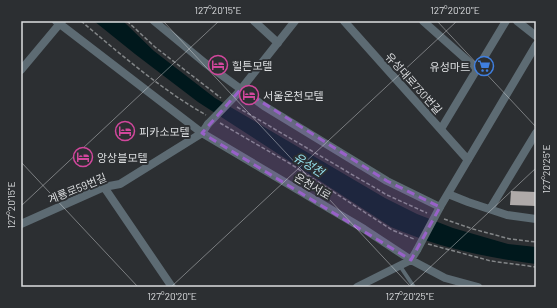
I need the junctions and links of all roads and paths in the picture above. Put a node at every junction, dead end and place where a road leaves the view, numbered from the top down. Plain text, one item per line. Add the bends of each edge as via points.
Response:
1 (82, 21) edge
2 (154, 21) edge
3 (254, 21) edge
4 (295, 21) edge
5 (344, 21) edge
6 (422, 21) edge
7 (506, 21) edge
8 (516, 21) edge
9 (59, 22) edge
10 (536, 36) edge
11 (278, 43) junction
12 (536, 45) edge
13 (477, 69) junction
14 (21, 70) edge
15 (239, 91) junction
16 (210, 120) junction
17 (441, 129) junction
18 (202, 133) junction
19 (536, 133) edge
20 (468, 160) junction
21 (104, 187) junction
22 (448, 194) junction
23 (440, 207) junction
24 (490, 209) junction
25 (536, 219) edge
26 (21, 224) edge
27 (414, 239) dead end
28 (426, 244) dead end
29 (411, 260) junction
30 (400, 266) junction
31 (536, 267) edge
32 (172, 287) edge
33 (357, 287) edge
34 (414, 287) edge
35 (478, 287) edge

1 - 16 path via 132,64
2 - 15 street
3 - 11 street
4 - 11 street
5 - 17 street, 유성대로730번길
6 - 13 street
7 - 13 street
8 - 10 street
9 - 14 street
9 - 18 street, 온천서로
11 - 15 street
12 - 20 street
13 - 17 street
15 - 16 street, bridge
15 - 23 street via 387,181
16 - 18 street
16 - 27 path via 289,163 392,230
17 - 20 street, 유성대로730번길
18 - 21 street, 계룡로59번길 via 120,184
18 - 29 street, 온천서로 via 364,229
19 - 24 street
20 - 22 street
21 - 26 street, 계룡로59번길
21 - 32 street
22 - 23 street
22 - 24 street
23 - 29 street, bridge
24 - 25 street via 507,215
28 - 31 path via 491,260
29 - 30 street
29 - 35 street, 온천서로 via 446,278
30 - 33 street
30 - 34 lane

